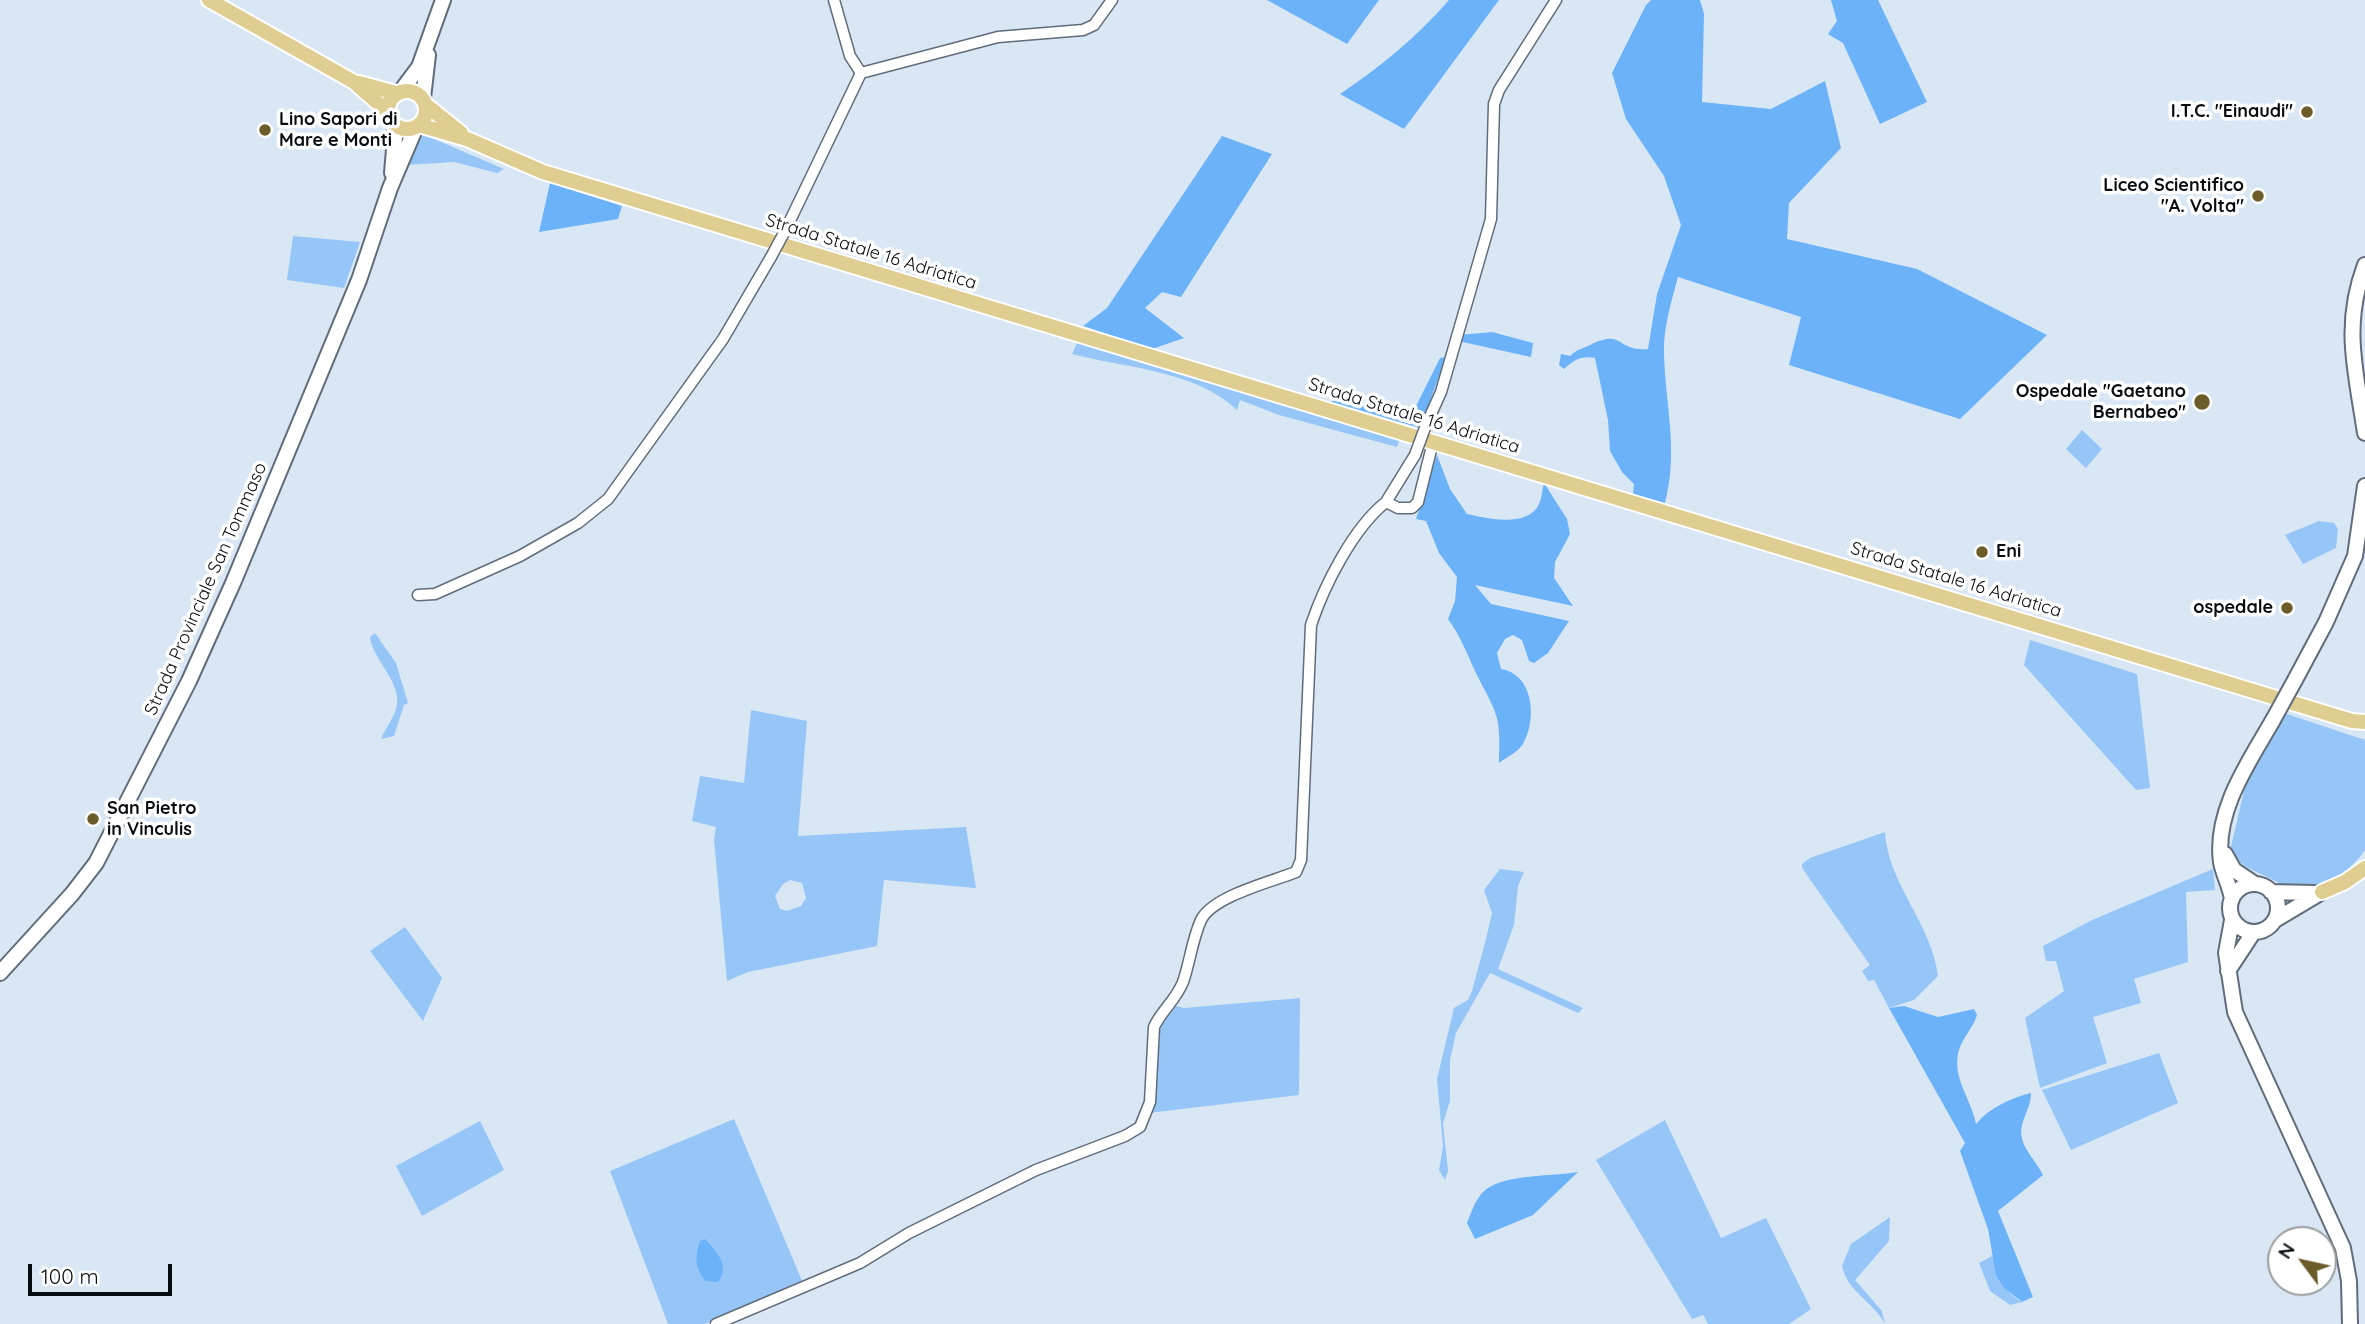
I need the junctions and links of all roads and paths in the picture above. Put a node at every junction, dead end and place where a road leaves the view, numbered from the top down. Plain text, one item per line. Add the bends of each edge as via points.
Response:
1 (209, 0) edge
2 (443, 0) edge
3 (834, 0) edge
4 (1112, 0) edge
5 (1556, 0) edge
6 (428, 44) junction
7 (861, 73) junction
8 (354, 82) junction
9 (399, 92) junction
10 (424, 102) junction
11 (388, 112) junction
12 (396, 126) junction
13 (417, 126) junction
14 (467, 139) junction
15 (390, 188) junction
16 (2365, 265) edge
17 (2359, 317) edge
18 (2350, 340) junction
19 (2365, 360) edge
20 (2365, 433) edge
21 (1437, 443) junction
22 (2365, 486) edge
23 (1386, 502) junction
24 (2364, 503) edge
25 (418, 595) dead end
26 (2362, 724) edge
27 (2221, 843) junction
28 (2365, 868) edge
29 (2255, 884) junction
30 (2271, 892) junction
31 (2322, 892) junction
32 (2232, 899) junction
33 (2232, 920) junction
34 (2275, 920) junction
35 (2253, 933) junction
36 (2228, 971) junction
37 (0, 973) edge
38 (716, 1324) edge
39 (2350, 1324) edge

1 - 8 main road
2 - 6 street
3 - 7 street via 850,57
4 - 7 street via 1094,25 1083,30 998,37
5 - 23 street, bridge via 1494,104 1491,219 1441,392 1415,456
6 - 9 street via 414,75
6 - 10 street
7 - 25 street, bridge via 785,231 723,339 608,499 578,523 520,556 435,594
8 - 9 main road
8 - 11 main road
9 - 10 main road via 411,91
9 - 11 main road via 389,102
10 - 13 main road via 425,116
10 - 14 main road, Strada Statale 16 Adriatica
11 - 12 main road
12 - 13 main road
12 - 15 street, Strada Provinciale San Tommaso
13 - 14 main road, Strada Statale 16 Adriatica
13 - 15 street, Strada Provinciale San Tommaso
14 - 21 main road, Strada Statale 16 Adriatica via 543,172
15 - 37 street, Strada Provinciale San Tommaso via 359,280 233,583 161,737 96,863
16 - 17 street
17 - 18 street
18 - 19 street
18 - 20 street
21 - 23 street via 1418,502 1412,508 1398,508
21 - 26 main road, Strada Statale 16 Adriatica
22 - 24 street
23 - 38 street via 1353,542 1319,601 1311,625 1296,873 1221,901 1203,917 1182,983 1154,1027 1150,1102 1140,1126 1036,1170 909,1233 860,1263
24 - 27 street, bridge via 2351,568 2237,784
27 - 29 street via 2229,864
27 - 32 street via 2221,864
28 - 31 main road
29 - 30 street
29 - 32 street via 2241,888
30 - 31 street
30 - 34 street via 2278,905
31 - 34 street
32 - 33 street
33 - 35 street
33 - 36 street
34 - 35 street
35 - 36 street
36 - 39 street via 2240,1026 2343,1248

